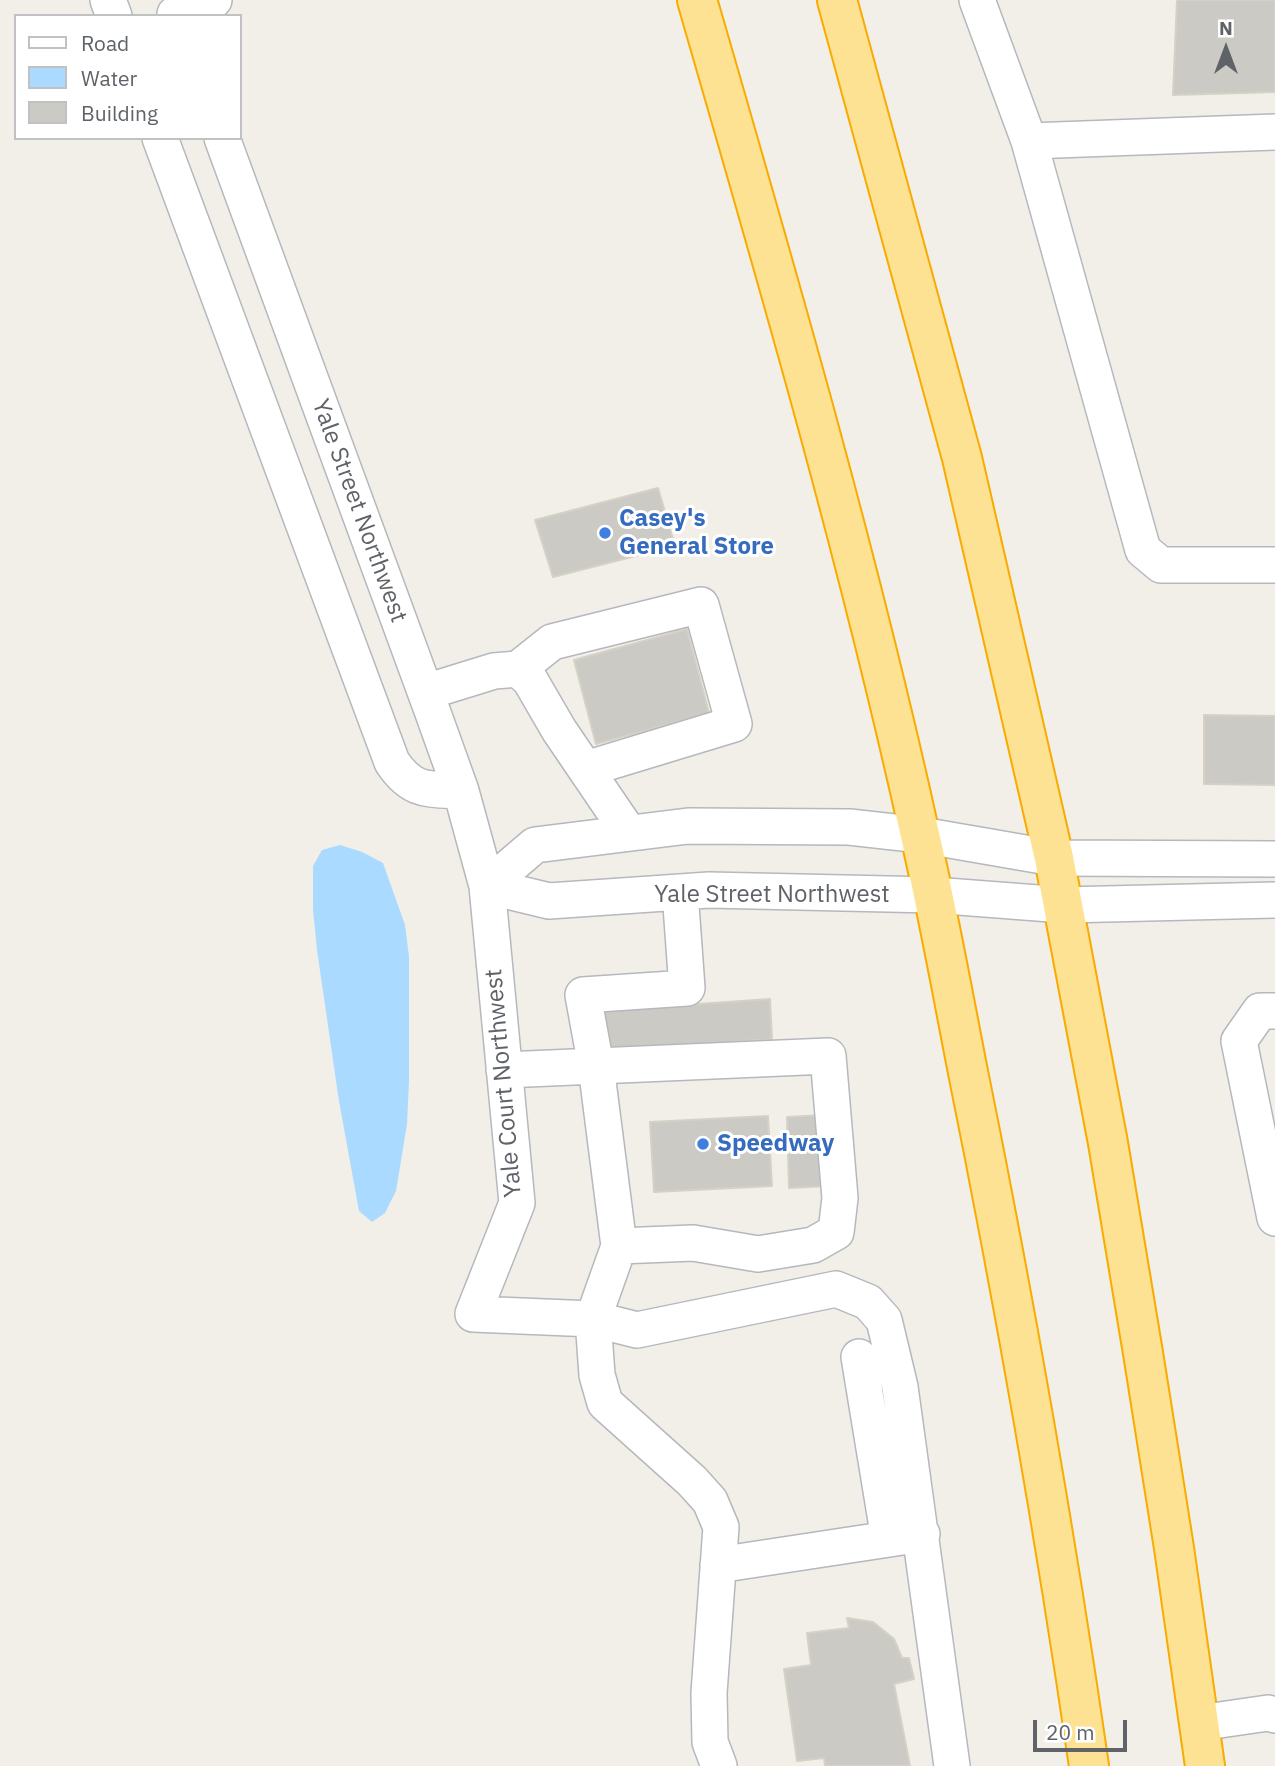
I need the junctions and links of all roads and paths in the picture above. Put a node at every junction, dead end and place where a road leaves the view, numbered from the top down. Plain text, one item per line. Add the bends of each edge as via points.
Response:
1 (214, 0) edge
2 (697, 0) edge
3 (837, 0) edge
4 (977, 0) edge
5 (173, 10) edge
6 (1275, 132) edge
7 (161, 140) edge
8 (223, 140) edge
9 (1029, 141) junction
10 (235, 174) junction
11 (180, 194) junction
12 (1275, 565) edge
13 (518, 669) junction
14 (426, 692) junction
15 (586, 769) junction
16 (461, 791) junction
17 (629, 833) junction
18 (920, 835) junction
19 (1054, 858) junction
20 (1275, 859) edge
21 (487, 886) junction
22 (680, 892) junction
23 (933, 895) junction
24 (1275, 900) edge
25 (1064, 905) junction
26 (1275, 1011) edge
27 (596, 1066) junction
28 (504, 1070) junction
29 (1263, 1107) edge
30 (1275, 1217) edge
31 (618, 1246) junction
32 (593, 1319) junction
33 (859, 1357) dead end
34 (905, 1537) junction
35 (718, 1565) junction
36 (1275, 1715) edge
37 (1199, 1723) junction
38 (719, 1766) edge
39 (952, 1766) edge
40 (1089, 1766) edge
41 (1205, 1766) edge

1 - 5 street
2 - 18 highway via 834,483
3 - 19 highway via 962,458
4 - 9 street
6 - 9 street
7 - 11 street
8 - 10 street, Yale Street Northwest
9 - 12 street via 1143,550 1161,565
10 - 11 street
10 - 14 street, Yale Street Northwest
11 - 16 street via 392,762 403,779 419,788
13 - 14 street via 494,671
13 - 15 street via 530,680
13 - 15 street via 552,642 701,605 734,724
14 - 16 street, Yale Street Northwest
15 - 17 street
16 - 21 street, Yale Street Northwest
17 - 18 street via 688,826 835,827
17 - 21 street via 535,845
18 - 19 street
18 - 23 highway
19 - 20 street
19 - 25 highway
21 - 22 street, Yale Street Northwest via 549,901
21 - 28 street, Yale Court Northwest
22 - 23 street, Yale Street Northwest
22 - 27 street via 687,988 583,995
23 - 25 street, Yale Street Northwest
23 - 40 highway via 1032,1403
24 - 25 street, Yale Street Northwest
25 - 37 highway via 1143,1353
26 - 29 street via 1260,1011 1239,1041
27 - 28 street
27 - 31 street
27 - 31 street via 828,1056 840,1198 835,1232 813,1245 758,1254 693,1243
28 - 32 street, Yale Court Northwest via 517,1203 473,1314
29 - 30 street
31 - 32 street
32 - 34 street via 637,1330 835,1289 868,1302 884,1320 900,1387
32 - 35 street via 597,1375 605,1403 710,1501 720,1527
33 - 34 street
34 - 35 street
34 - 39 street
35 - 38 street via 709,1693 710,1742
36 - 37 street
37 - 41 highway

